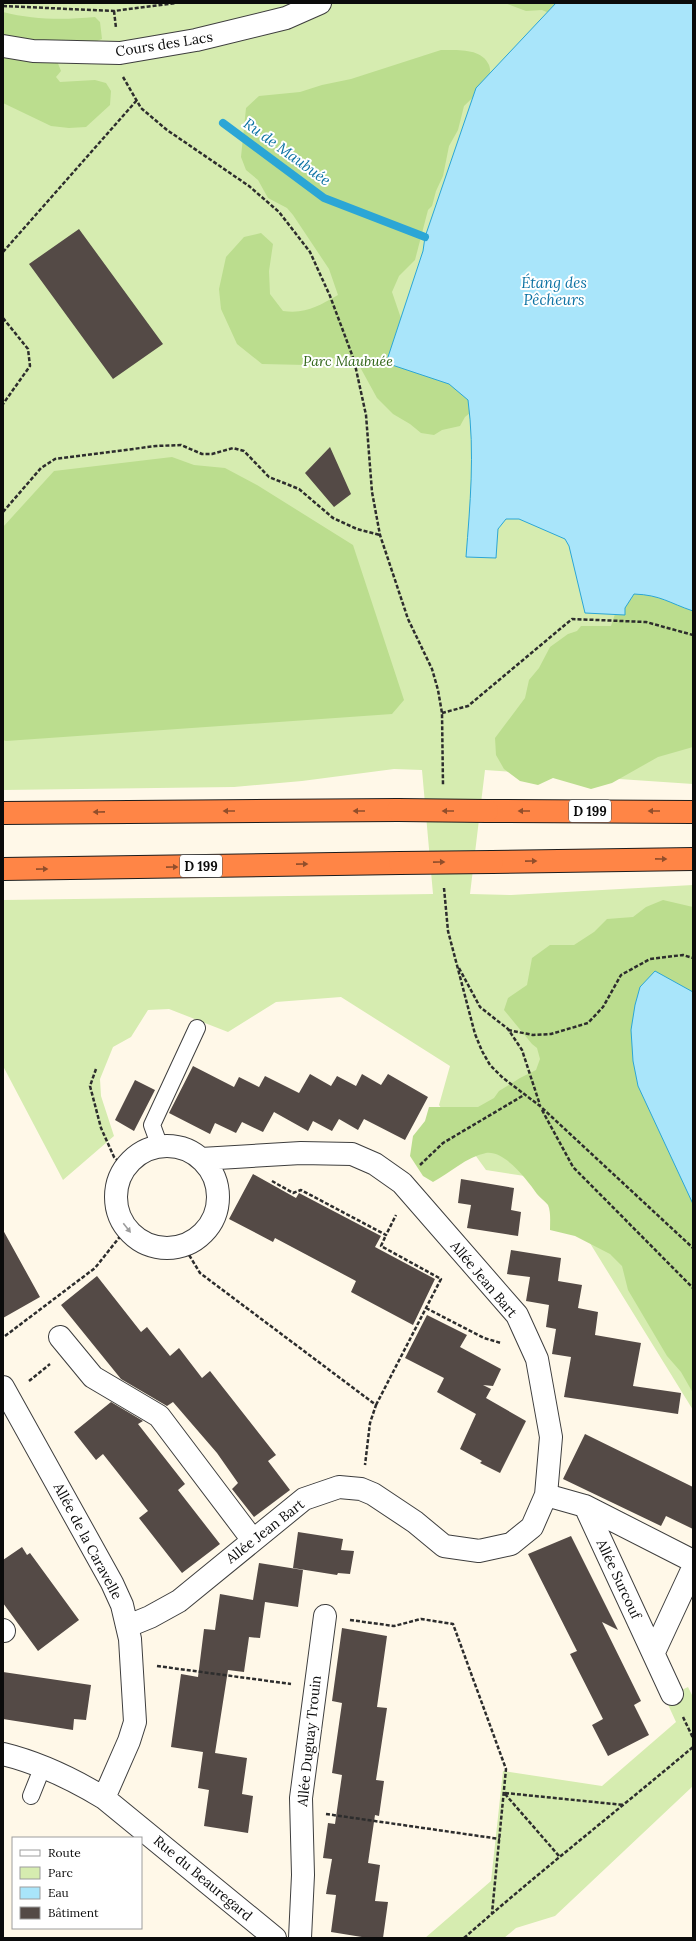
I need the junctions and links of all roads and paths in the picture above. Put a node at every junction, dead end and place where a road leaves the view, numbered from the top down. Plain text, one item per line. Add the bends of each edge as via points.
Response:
1 (176, 3) edge
2 (320, 3) edge
3 (3, 6) edge
4 (114, 11) junction
5 (3, 46) edge
6 (120, 53) junction
7 (137, 100) junction
8 (3, 252) edge
9 (3, 318) edge
10 (3, 404) edge
11 (3, 512) edge
12 (380, 535) junction
13 (693, 635) edge
14 (442, 713) junction
15 (442, 769) dead end
16 (693, 812) edge
17 (3, 813) edge
18 (693, 859) edge
19 (3, 869) edge
20 (444, 896) dead end
21 (693, 958) edge
22 (456, 963) junction
23 (197, 1028) dead end
24 (508, 1030) junction
25 (96, 1069) dead end
26 (524, 1095) junction
27 (540, 1106) junction
28 (160, 1147) junction
29 (241, 1156) junction
30 (201, 1159) junction
31 (125, 1168) junction
32 (417, 1168) dead end
33 (398, 1210) dead end
34 (126, 1229) junction
35 (386, 1235) junction
36 (183, 1245) junction
37 (693, 1248) edge
38 (693, 1288) edge
39 (426, 1308) junction
40 (6, 1336) dead end
41 (484, 1338) dead end
42 (65, 1343) joint
43 (28, 1381) dead end
44 (3, 1387) edge
45 (376, 1405) junction
46 (364, 1468) dead end
47 (546, 1495) junction
48 (585, 1506) junction
49 (252, 1539) junction
50 (693, 1561) edge
51 (693, 1568) edge
52 (335, 1618) joint
53 (128, 1626) junction
54 (654, 1652) junction
55 (149, 1666) dead end
56 (294, 1684) dead end
57 (672, 1694) dead end
58 (693, 1747) edge
59 (3, 1754) edge
60 (43, 1766) junction
61 (505, 1793) junction
62 (31, 1796) dead end
63 (104, 1798) junction
64 (624, 1805) junction
65 (323, 1814) dead end
66 (500, 1839) junction
67 (559, 1856) junction
68 (492, 1913) junction
69 (275, 1938) edge
70 (300, 1938) edge
71 (464, 1938) edge

1 - 4 path
2 - 6 street, Cours des Lacs via 286,18 196,40
3 - 4 path
4 - 6 path
5 - 6 street, Cours des Lacs via 33,51
6 - 7 path via 123,78
7 - 8 path
7 - 12 path via 141,108 167,130 249,186 279,212 310,252 354,360 366,415 372,492
9 - 10 path via 28,349 30,366
11 - 12 path via 41,468 55,459 156,446 181,445 202,454 233,448 244,451 269,477 299,488 332,518 357,529
12 - 14 path via 408,619 432,669
13 - 14 path via 646,622 572,619 468,706
14 - 15 path
16 -> 17 highway, D 199, bridge via 398,810
19 -> 18 highway, D 199, bridge
20 - 22 path via 448,931
21 - 24 path via 683,955 650,960 621,975 603,1007 588,1023 551,1034 533,1035
22 - 24 path via 480,1007
22 - 26 path via 482,1051 490,1065
23 - 28 lane via 152,1125
24 - 27 path via 522,1050
25 - 31 path via 90,1086 101,1128 114,1157
26 - 27 path
26 - 32 path via 443,1143
27 - 37 path
27 - 38 path via 573,1167
28 - 30 street via 175,1146
28 - 31 street via 145,1151 132,1159
29 - 30 street, Allée Jean Bart
29 - 35 path via 252,1169 293,1193 302,1190
29 - 47 street, Allée Jean Bart via 352,1154 375,1164 402,1183 517,1315 537,1359 551,1437
30 - 36 street via 212,1173 217,1189 217,1206 212,1221 202,1234
31 -> 34 street via 117,1185 115,1201
33 - 35 path
34 - 36 street via 139,1240 154,1247 171,1248
34 - 40 path via 95,1268
35 - 39 path via 381,1246 441,1279
36 - 45 path via 200,1273
39 - 41 path
39 - 45 path
42 - 43 path
42 - 49 street via 92,1378 159,1416
44 - 53 street, Allée de la Caravelle via 112,1583
45 - 46 path via 370,1423
47 - 48 street, Allée Surcouf
47 - 49 street, Allée Jean Bart via 532,1527 511,1544 479,1551 444,1546 415,1522 373,1494 361,1489 339,1486 304,1499
48 - 50 street, Allée Surcouf
48 - 54 street, Allée Surcouf
49 - 53 street, Allée Jean Bart via 179,1601
51 - 54 street
52 - 61 path via 394,1626 422,1619 453,1624 506,1769
52 - 70 street, Allée Duguay Trouin via 301,1798 303,1875
53 - 63 street, Allée de la Caravelle via 135,1722
54 - 57 street, Allée Surcouf
55 - 56 path
58 - 64 path
59 - 60 street, Rue du Beauregard
60 - 62 lane
60 - 63 street, Rue du Beauregard
61 - 64 path
61 - 66 path
61 - 67 path
63 - 69 street, Rue du Beauregard
64 - 67 path
65 - 66 path
66 - 68 path
67 - 68 path
68 - 71 path

